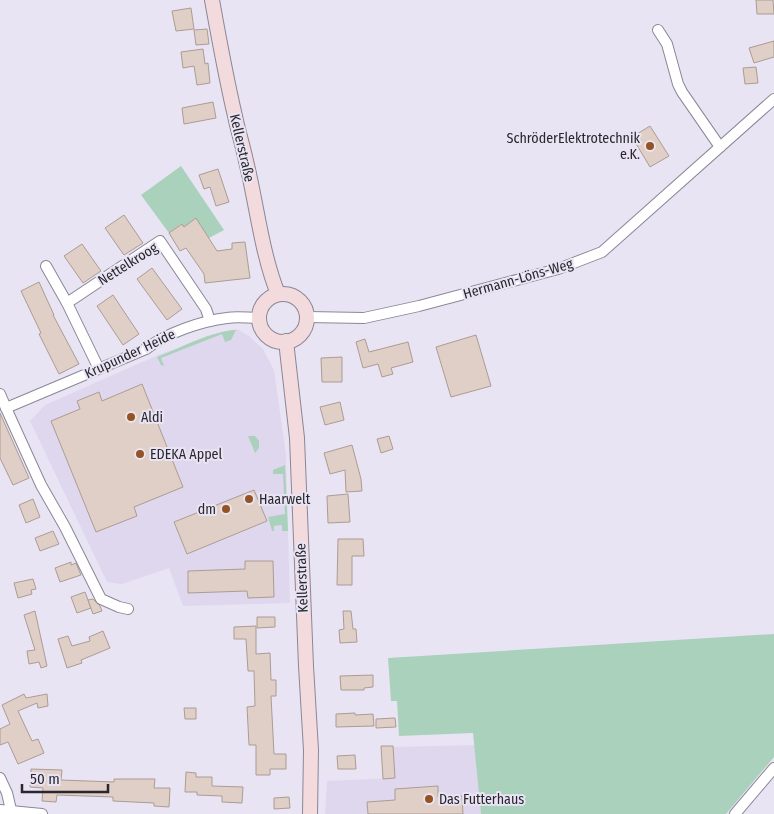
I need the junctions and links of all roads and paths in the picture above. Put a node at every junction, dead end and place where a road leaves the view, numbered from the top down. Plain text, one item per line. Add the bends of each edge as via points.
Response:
1 (212, 0) edge
2 (658, 30) dead end
3 (774, 99) edge
4 (720, 147) junction
5 (46, 266) dead end
6 (278, 294) junction
7 (67, 303) junction
8 (307, 317) junction
9 (258, 318) junction
10 (210, 321) junction
11 (286, 342) junction
12 (100, 369) junction
13 (0, 394) edge
14 (6, 408) junction
15 (128, 609) dead end
16 (774, 768) edge
17 (0, 778) edge
18 (0, 810) edge
19 (12, 813) edge
20 (42, 814) edge
21 (310, 814) edge
22 (735, 814) edge

1 - 6 main road, Kellerstraße via 259,227
2 - 4 street via 667,44 682,92
3 - 4 street, Hermann-Löns-Weg
4 - 8 street, Hermann-Löns-Weg via 602,252 558,269 420,306 364,318
5 - 7 street
6 - 8 main road via 286,294 301,302
6 - 9 main road via 264,302
7 - 10 street, Nettelkroog via 160,241 206,308
7 - 12 street
8 - 11 main road via 301,333
9 - 10 street, Krupunder Heide
9 - 11 main road via 262,331 273,340
10 - 12 street, Krupunder Heide via 157,340 146,349
11 - 21 main road, Kellerstraße via 297,438 311,750
12 - 14 street, Krupunder Heide
13 - 14 street
14 - 15 street via 41,485 100,599
16 - 22 street
17 - 19 street
18 - 19 street
19 - 20 street

